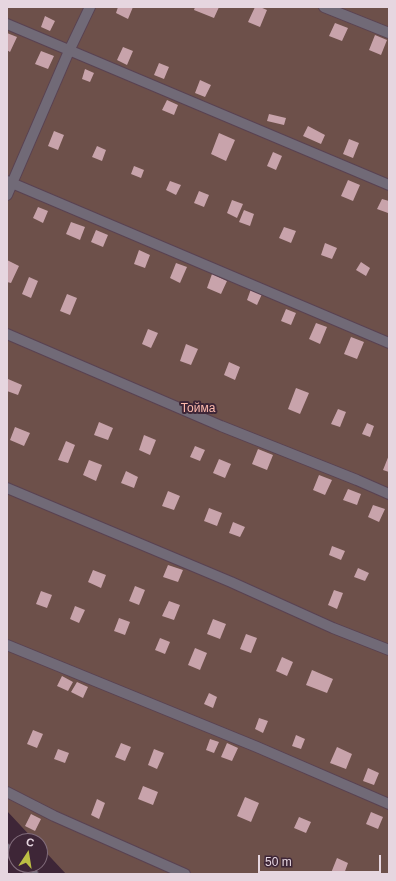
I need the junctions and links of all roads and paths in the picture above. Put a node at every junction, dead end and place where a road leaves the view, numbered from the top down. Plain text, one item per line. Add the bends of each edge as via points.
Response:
1 (90, 7) edge
2 (324, 7) edge
3 (7, 24) edge
4 (389, 33) edge
5 (69, 51) junction
6 (10, 182) edge
7 (389, 185) edge
8 (7, 195) edge
9 (7, 334) edge
10 (389, 343) edge
11 (7, 488) edge
12 (389, 494) edge
13 (7, 645) edge
14 (389, 650) edge
15 (7, 792) edge
16 (389, 804) edge
17 (185, 874) edge

1 - 5 lane
2 - 4 lane
3 - 5 lane
5 - 6 lane
5 - 7 lane
6 - 8 lane
6 - 10 lane
9 - 12 lane via 221,426
11 - 14 lane
13 - 16 lane
15 - 17 lane via 54,816

